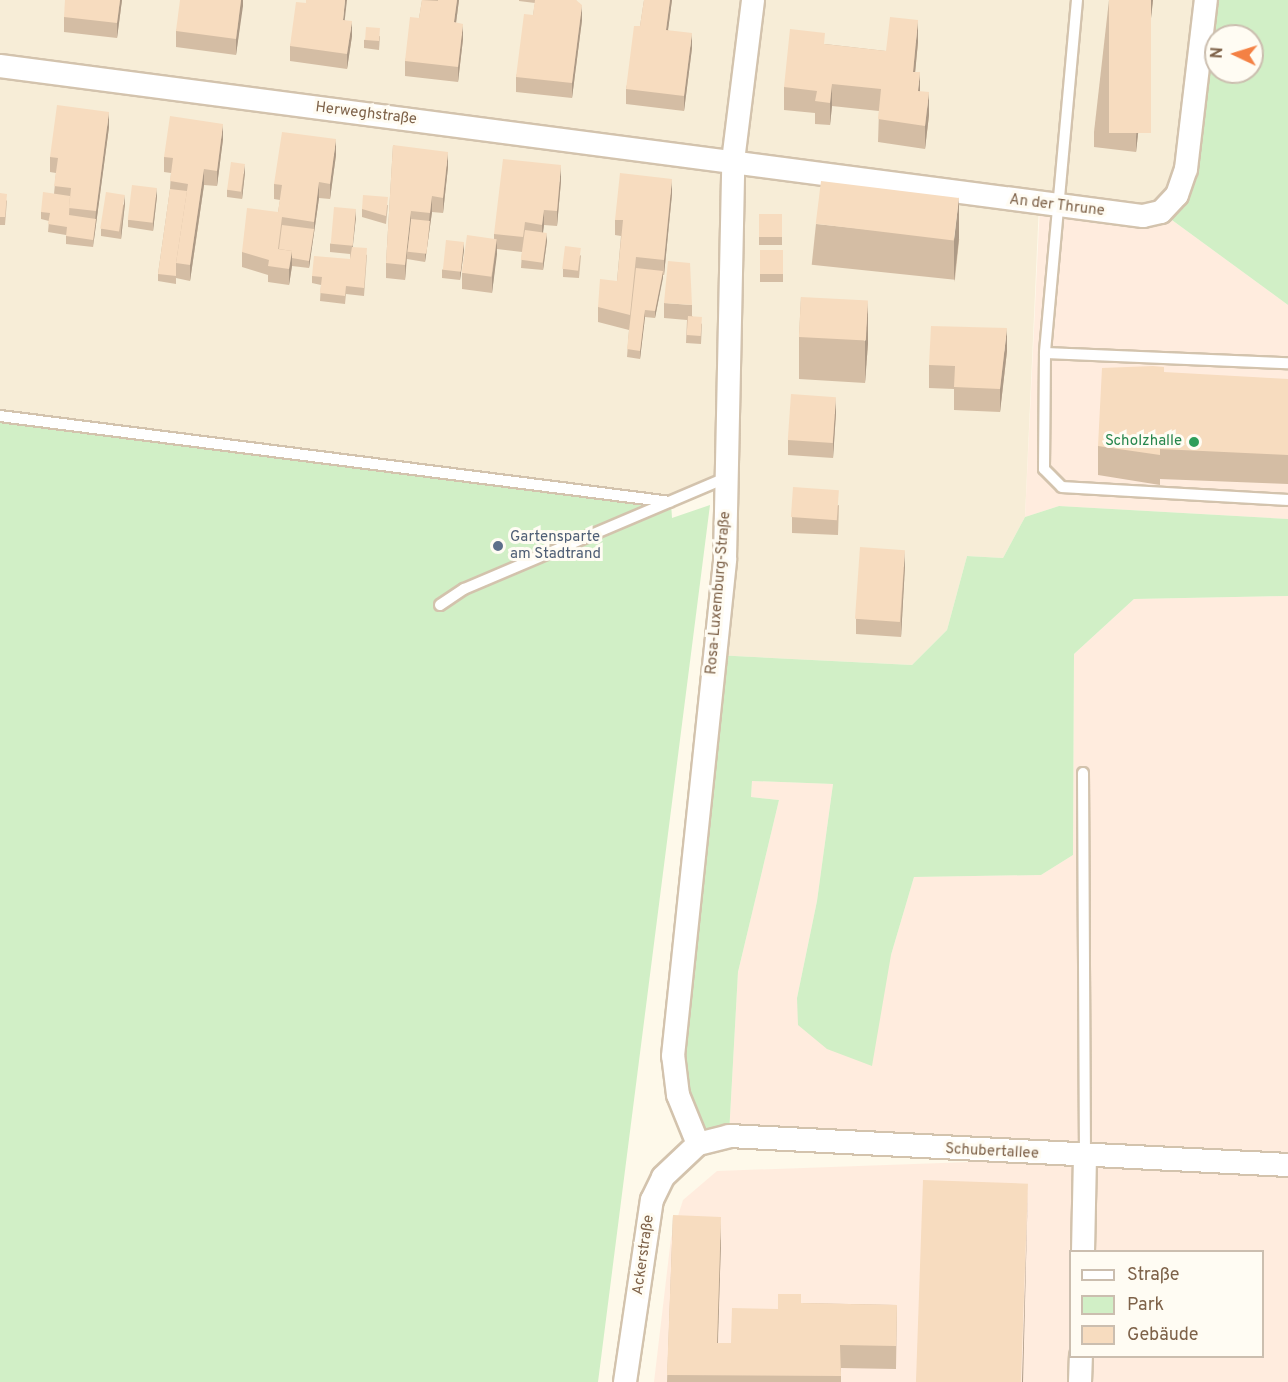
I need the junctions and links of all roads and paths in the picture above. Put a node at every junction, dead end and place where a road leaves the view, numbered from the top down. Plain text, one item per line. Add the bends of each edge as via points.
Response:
1 (753, 0) edge
2 (1077, 0) edge
3 (1206, 0) edge
4 (0, 66) edge
5 (733, 161) junction
6 (1059, 206) junction
7 (1045, 352) junction
8 (1288, 363) edge
9 (0, 416) edge
10 (728, 477) junction
11 (1288, 500) edge
12 (670, 502) junction
13 (440, 605) dead end
14 (1083, 773) dead end
15 (698, 1144) junction
16 (1085, 1157) junction
17 (1288, 1165) edge
18 (1083, 1250) edge
19 (1081, 1358) edge
20 (625, 1382) edge
21 (1080, 1382) edge

1 - 5 street, Rosa-Luxemburg-Straße
2 - 6 lane
3 - 6 street, An der Thrune via 1186,169 1178,195 1161,212 1143,216
4 - 5 street, Herweghstraße
5 - 6 street, An der Thrune
5 - 10 street, Rosa-Luxemburg-Straße
6 - 7 lane
7 - 8 lane
7 - 11 lane via 1044,469 1062,488
9 - 12 lane
10 - 12 lane
10 - 15 street, Rosa-Luxemburg-Straße via 725,559 673,1056 678,1093
12 - 13 lane via 464,589
14 - 16 lane
15 - 16 street, Schubertallee via 729,1136
15 - 20 street, Ackerstraße via 663,1177 651,1200
16 - 17 street, Schubertallee
16 - 18 street
19 - 21 street

